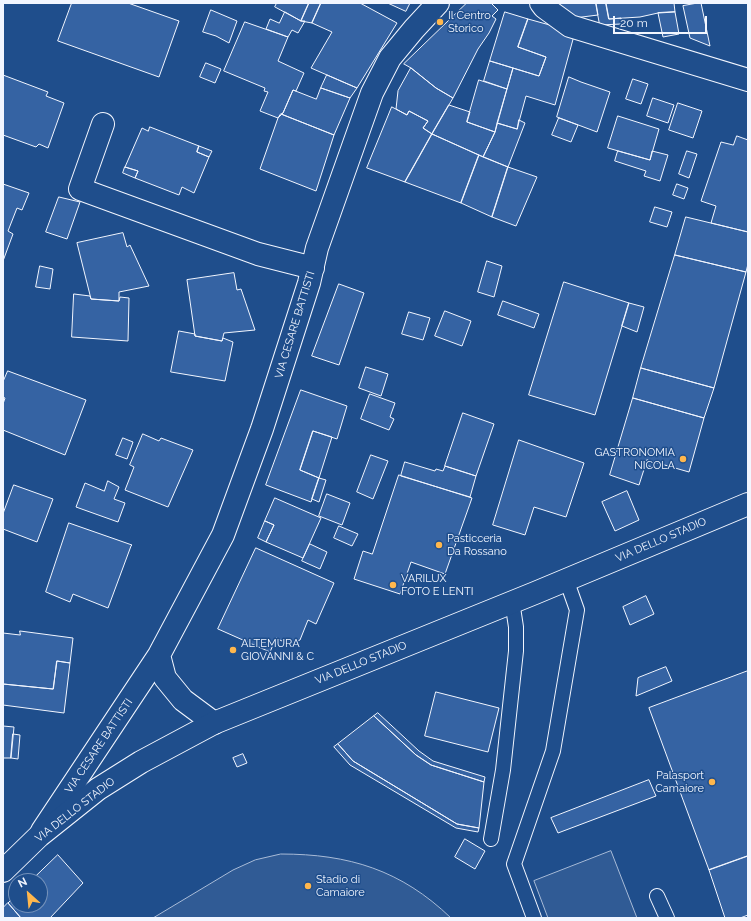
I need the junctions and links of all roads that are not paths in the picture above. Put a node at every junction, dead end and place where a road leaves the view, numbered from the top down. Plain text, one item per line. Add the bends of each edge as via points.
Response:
1 (438, 3) edge
2 (541, 3) edge
3 (748, 80) edge
4 (103, 124) dead end
5 (313, 268) junction
6 (748, 504) edge
7 (566, 579) junction
8 (512, 601) junction
9 (159, 655) junction
10 (214, 723) junction
11 (38, 836) junction
12 (491, 839) dead end
13 (3, 871) edge
14 (657, 896) dead end
15 (534, 918) edge
16 (667, 918) edge

1 - 5 street, VIA CESARE BATTISTI via 390,58 372,93 317,248
2 - 3 street via 570,26
4 - 5 street via 80,189 258,254
5 - 9 street, VIA CESARE BATTISTI via 262,429 223,535
6 - 7 street, VIA DELLO STADIO
7 - 8 street, VIA DELLO STADIO
7 - 15 lane via 577,610 553,751 514,864
8 - 10 street, VIA DELLO STADIO
8 - 12 lane via 516,651 503,770
9 - 10 street via 165,678 183,700
9 - 11 street, VIA CESARE BATTISTI
10 - 11 street, VIA DELLO STADIO via 141,762 98,789
11 - 13 street, VIA DELLO STADIO
14 - 16 lane

